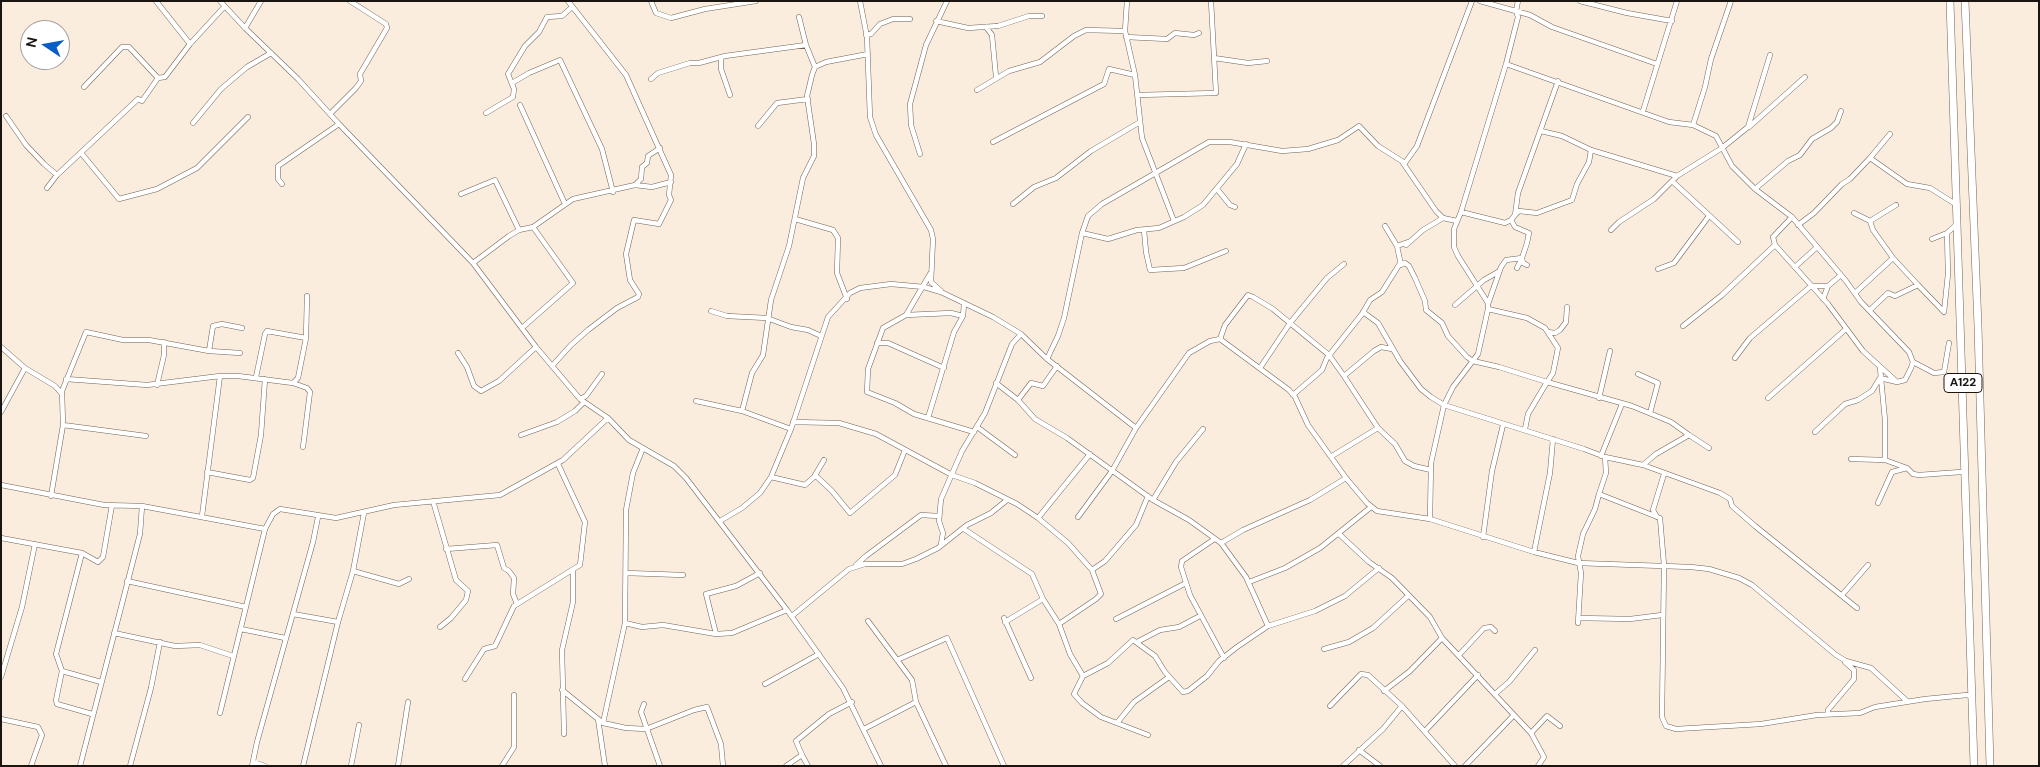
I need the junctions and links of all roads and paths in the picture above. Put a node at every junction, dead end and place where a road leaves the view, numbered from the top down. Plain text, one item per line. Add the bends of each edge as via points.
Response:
1 (156, 1) edge
2 (220, 1) edge
3 (261, 1) edge
4 (350, 1) edge
5 (568, 1) edge
6 (650, 1) edge
7 (756, 1) edge
8 (860, 1) edge
9 (947, 1) edge
10 (1127, 1) edge
11 (1211, 1) edge
12 (1472, 1) edge
13 (1480, 1) edge
14 (1518, 1) edge
15 (1580, 1) edge
16 (1677, 1) edge
17 (1731, 1) edge
18 (1950, 1) edge
19 (1965, 1) edge
20 (224, 6) junction
21 (571, 8) dead end
22 (1516, 12) junction
23 (1042, 16) dead end
24 (799, 17) dead end
25 (910, 19) dead end
26 (936, 21) junction
27 (1672, 21) junction
28 (988, 27) junction
29 (245, 28) junction
30 (981, 28) dead end
31 (1199, 33) dead end
32 (1126, 34) junction
33 (866, 35) junction
34 (190, 44) junction
35 (806, 45) junction
36 (271, 52) junction
37 (868, 54) junction
38 (1770, 55) dead end
39 (721, 57) junction
40 (1214, 58) junction
41 (1267, 61) dead end
42 (1506, 64) junction
43 (1657, 64) junction
44 (815, 67) junction
45 (1135, 75) junction
46 (996, 77) junction
47 (1806, 77) dead end
48 (158, 78) junction
49 (650, 79) dead end
50 (1558, 81) junction
51 (512, 83) junction
52 (1566, 85) junction
53 (84, 87) dead end
54 (977, 90) dead end
55 (1555, 91) junction
56 (730, 95) dead end
57 (1138, 95) junction
58 (808, 99) junction
59 (520, 105) dead end
60 (1643, 111) junction
61 (1841, 111) dead end
62 (486, 112) dead end
63 (330, 114) junction
64 (6, 116) dead end
65 (248, 117) dead end
66 (1140, 122) junction
67 (193, 124) dead end
68 (339, 124) junction
69 (1693, 125) junction
70 (758, 126) dead end
71 (1748, 127) junction
72 (1541, 131) junction
73 (1890, 134) dead end
74 (993, 142) dead end
75 (1246, 144) junction
76 (660, 148) junction
77 (1722, 148) junction
78 (1590, 150) junction
79 (82, 154) junction
80 (920, 154) dead end
81 (1870, 158) junction
82 (1403, 163) junction
83 (1157, 172) junction
84 (57, 175) junction
85 (1677, 176) junction
86 (1672, 181) junction
87 (671, 182) junction
88 (282, 184) dead end
89 (635, 185) junction
90 (47, 188) dead end
91 (1217, 188) junction
92 (1754, 189) junction
93 (613, 192) junction
94 (460, 194) dead end
95 (565, 204) junction
96 (1013, 204) dead end
97 (1896, 205) dead end
98 (1957, 205) junction
99 (1235, 207) dead end
100 (1461, 212) junction
101 (1854, 213) dead end
102 (1515, 215) junction
103 (1710, 216) junction
104 (1792, 217) junction
105 (1443, 218) junction
106 (795, 219) junction
107 (1512, 220) junction
108 (1457, 221) junction
109 (1870, 221) junction
110 (1174, 222) junction
111 (1798, 225) junction
112 (1385, 226) dead end
113 (1958, 226) junction
114 (533, 227) junction
115 (519, 230) junction
116 (1144, 230) junction
117 (1611, 230) dead end
118 (1082, 233) junction
119 (1947, 233) junction
120 (1932, 239) dead end
121 (1738, 242) dead end
122 (1774, 245) junction
123 (1397, 246) junction
124 (1816, 248) junction
125 (1226, 251) dead end
126 (1522, 258) junction
127 (1893, 258) junction
128 (473, 263) junction
129 (1344, 264) dead end
130 (1401, 264) junction
131 (1527, 265) dead end
132 (1796, 266) junction
133 (1517, 268) dead end
134 (1658, 269) dead end
135 (931, 270) junction
136 (1499, 271) junction
137 (1841, 275) junction
138 (1918, 285) junction
139 (1811, 286) junction
140 (1828, 286) junction
141 (924, 287) junction
142 (1478, 287) junction
143 (941, 292) junction
144 (1855, 293) junction
145 (307, 296) dead end
146 (847, 299) junction
147 (1824, 299) junction
148 (964, 304) junction
149 (1455, 305) dead end
150 (1488, 307) junction
151 (1567, 307) dead end
152 (1870, 310) junction
153 (711, 311) dead end
154 (1363, 312) junction
155 (906, 315) junction
156 (963, 316) junction
157 (767, 318) junction
158 (1289, 324) junction
159 (1683, 326) dead end
160 (242, 328) dead end
161 (522, 328) junction
162 (1846, 330) junction
163 (1548, 332) junction
164 (1021, 334) junction
165 (821, 336) junction
166 (306, 338) junction
167 (1220, 340) junction
168 (164, 342) junction
169 (1949, 342) dead end
170 (877, 343) junction
171 (1, 347) edge
172 (536, 347) junction
173 (1392, 349) junction
174 (210, 351) junction
175 (1610, 351) dead end
176 (240, 353) dead end
177 (458, 353) dead end
178 (1329, 356) junction
179 (1047, 358) junction
180 (1735, 358) dead end
181 (1473, 361) junction
182 (1913, 362) junction
183 (552, 366) junction
184 (1057, 366) junction
185 (1880, 366) junction
186 (25, 368) junction
187 (944, 368) junction
188 (1260, 368) junction
189 (602, 374) dead end
190 (1638, 374) dead end
191 (220, 376) junction
192 (1344, 376) junction
193 (256, 378) junction
194 (1880, 378) junction
195 (66, 379) junction
196 (266, 380) junction
197 (1547, 382) junction
198 (1897, 382) junction
199 (293, 383) junction
200 (996, 383) junction
201 (157, 385) junction
202 (62, 394) junction
203 (1293, 395) junction
204 (1599, 398) junction
205 (1768, 398) dead end
206 (1018, 400) junction
207 (582, 401) junction
208 (696, 401) dead end
209 (1622, 404) junction
210 (1444, 405) junction
211 (742, 411) junction
212 (1, 412) edge
213 (1650, 413) junction
214 (608, 418) junction
215 (928, 418) junction
216 (793, 422) junction
217 (63, 425) junction
218 (1503, 425) junction
219 (1136, 428) junction
220 (1378, 428) junction
221 (976, 429) junction
222 (1203, 429) dead end
223 (791, 430) junction
224 (1525, 430) junction
225 (1814, 432) dead end
226 (1689, 435) junction
227 (146, 436) dead end
228 (521, 436) dead end
229 (1553, 439) junction
230 (303, 447) dead end
231 (643, 448) junction
232 (1709, 448) dead end
233 (905, 450) junction
234 (1090, 454) junction
235 (1015, 455) dead end
236 (1332, 456) junction
237 (1603, 457) junction
238 (1851, 459) dead end
239 (824, 460) dead end
240 (1885, 460) junction
241 (558, 464) junction
242 (1643, 465) junction
243 (1907, 468) junction
244 (1431, 470) junction
245 (1112, 471) junction
246 (207, 472) junction
247 (1961, 472) dead end
248 (1664, 474) junction
249 (815, 475) junction
250 (952, 475) junction
251 (771, 477) junction
252 (1346, 478) junction
253 (1, 485) edge
254 (1599, 494) junction
255 (51, 496) junction
256 (1148, 496) junction
257 (1007, 500) junction
258 (1153, 500) junction
259 (433, 501) junction
260 (1878, 503) dead end
261 (112, 505) junction
262 (142, 506) junction
263 (1371, 508) junction
264 (364, 513) junction
265 (202, 516) junction
266 (939, 516) junction
267 (318, 517) junction
268 (1078, 517) dead end
269 (1656, 517) junction
270 (1038, 518) junction
271 (1430, 519) junction
272 (720, 521) junction
273 (265, 529) junction
274 (964, 529) junction
275 (1339, 534) junction
276 (1483, 537) junction
277 (1, 538) edge
278 (1212, 540) dead end
279 (1221, 543) junction
280 (35, 544) junction
281 (938, 548) junction
282 (446, 549) junction
283 (82, 552) junction
284 (1534, 552) junction
285 (1579, 564) junction
286 (1664, 565) junction
287 (1868, 565) dead end
288 (855, 566) junction
289 (1379, 568) junction
290 (573, 570) junction
291 (1092, 570) junction
292 (353, 571) junction
293 (626, 573) junction
294 (760, 573) junction
295 (683, 575) dead end
296 (409, 580) dead end
297 (127, 581) junction
298 (1249, 582) junction
299 (1186, 583) junction
300 (1842, 595) junction
301 (1408, 596) junction
302 (1043, 599) junction
303 (517, 604) junction
304 (246, 607) junction
305 (1857, 608) dead end
306 (787, 610) junction
307 (293, 614) junction
308 (1662, 615) junction
309 (792, 616) junction
310 (1198, 617) dead end
311 (1116, 619) dead end
312 (868, 621) dead end
313 (338, 622) junction
314 (625, 622) junction
315 (1059, 624) junction
316 (1268, 626) junction
317 (440, 627) dead end
318 (241, 629) junction
319 (1495, 631) dead end
320 (114, 634) junction
321 (716, 634) junction
322 (1150, 636) junction
323 (285, 638) junction
324 (1442, 638) junction
325 (160, 642) junction
326 (1137, 642) junction
327 (1324, 649) dead end
328 (1148, 650) junction
329 (1535, 650) dead end
330 (819, 654) junction
331 (1459, 655) junction
332 (233, 656) junction
333 (1224, 658) junction
334 (897, 660) junction
335 (1844, 660) junction
336 (62, 671) junction
337 (1478, 675) junction
338 (1083, 676) junction
339 (1169, 676) junction
340 (1, 677) edge
341 (1031, 678) dead end
342 (465, 679) dead end
343 (101, 682) junction
344 (765, 684) dead end
345 (562, 690) junction
346 (1384, 691) junction
347 (1495, 694) junction
348 (514, 695) dead end
349 (1973, 697) junction
350 (408, 702) dead end
351 (852, 702) junction
352 (916, 702) junction
353 (1908, 702) junction
354 (644, 704) dead end
355 (1330, 706) dead end
356 (1402, 706) junction
357 (92, 714) junction
358 (220, 714) dead end
359 (1828, 714) junction
360 (1514, 715) junction
361 (1, 719) edge
362 (598, 719) junction
363 (603, 723) junction
364 (1117, 724) junction
365 (358, 725) dead end
366 (1560, 726) dead end
367 (646, 729) junction
368 (864, 729) junction
369 (1425, 731) junction
370 (564, 734) dead end
371 (1531, 734) junction
372 (1148, 735) dead end
373 (1359, 750) junction
374 (802, 755) junction
375 (253, 764) edge
376 (31, 766) edge
377 (80, 766) edge
378 (130, 766) edge
379 (265, 766) edge
380 (302, 766) edge
381 (351, 766) edge
382 (398, 766) edge
383 (502, 766) edge
384 (605, 766) edge
385 (660, 766) edge
386 (723, 766) edge
387 (786, 766) edge
388 (808, 766) edge
389 (881, 766) edge
390 (946, 766) edge
391 (1004, 766) edge
392 (1343, 766) edge
393 (1380, 766) edge
394 (1455, 766) edge
395 (1465, 766) edge
396 (1538, 766) edge
397 (1974, 766) edge
398 (1990, 766) edge

1 - 34 street
2 - 20 street
3 - 29 street
4 - 63 street via 387,25 360,74 361,81
5 - 76 street via 626,76
6 - 7 street via 656,13 671,18
8 - 33 street
9 - 26 street
10 - 32 street
11 - 40 street
12 - 82 street via 1417,146
13 - 22 street
14 - 22 street
15 - 27 street
16 - 27 street
17 - 69 street
18 - 98 highway, A122
19 - 398 highway, A122
20 - 29 street
20 - 34 street
21 - 51 street via 562,16 547,17 540,32 525,46 508,74
22 - 42 street via 1518,17
22 - 43 street
23 - 28 street via 1029,16
24 - 35 street
25 - 33 street via 893,19
26 - 28 street via 968,28
26 - 80 street via 910,104 911,125
27 - 43 street
28 - 30 street
28 - 46 street via 992,35
29 - 36 street
31 - 32 street via 1194,36 1175,33 1167,39
32 - 45 street
32 - 46 street via 1086,30 1040,62
33 - 37 street
34 - 48 street via 165,76
35 - 39 street
35 - 44 street
36 - 63 street
36 - 67 street via 221,89
37 - 44 street
37 - 135 street via 870,117 876,135 931,230 934,238
38 - 71 street
39 - 49 street via 668,68
39 - 56 street via 721,69
40 - 41 street via 1248,63
40 - 57 street via 1216,93
42 - 50 street
42 - 100 street
43 - 60 street
44 - 58 street
45 - 57 street
45 - 74 street via 1109,69 1104,84
46 - 54 street
47 - 71 street
48 - 53 street via 129,48 122,46
48 - 79 street via 142,101 138,99
50 - 52 street
50 - 55 street
51 - 62 street via 514,97
51 - 93 street via 529,72 560,60 602,148
52 - 55 street
52 - 60 street
55 - 72 street
57 - 66 street
58 - 70 street via 777,102
58 - 106 street via 814,156 804,178
59 - 95 street
60 - 69 street via 1669,122
61 - 92 street via 1831,128 1812,139 1800,154
63 - 68 street
64 - 84 street via 26,145
65 - 79 street via 197,168 157,189 119,199
66 - 83 street via 1142,138
66 - 96 street via 1091,151 1056,178 1034,187
68 - 88 street via 278,166 278,178
68 - 128 street
69 - 77 street via 1716,136
71 - 77 street
72 - 78 street via 1562,136
72 - 102 street via 1518,193
73 - 81 street
75 - 82 street via 1282,151 1308,149 1338,140 1360,126 1378,146
75 - 83 street via 1209,142
75 - 91 street via 1237,164
76 - 87 street
76 - 89 street via 648,156 642,167 641,179
77 - 85 street
77 - 92 street via 1732,166
78 - 85 street
78 - 102 street via 1589,162 1572,200 1537,213 1519,211
79 - 84 street
81 - 98 street via 1907,184 1930,188
81 - 111 street
82 - 105 street via 1426,199
83 - 110 street
83 - 118 street via 1102,204 1088,216
84 - 90 street
85 - 86 street
86 - 103 street
86 - 117 street via 1654,199
87 - 89 street via 652,187
87 - 183 street via 671,200 659,224 634,220 626,254 630,280 638,297 588,330
89 - 93 street
91 - 99 street
91 - 110 street via 1203,205
92 - 104 street
93 - 95 street via 573,199
94 - 115 street via 495,180
95 - 114 street
97 - 109 street
98 - 113 highway, A122
100 - 107 street via 1497,222
100 - 108 street
101 - 109 street
102 - 107 street
103 - 121 street
103 - 134 street via 1674,263
104 - 111 street
104 - 122 street via 1772,237
105 - 108 street
105 - 123 street via 1408,243
106 - 146 street via 833,230 838,238 837,273
106 - 157 street
107 - 126 street via 1515,227 1529,233
108 - 142 street via 1454,247
109 - 127 street via 1872,230
110 - 116 street
111 - 124 street
112 - 123 street
113 - 119 street
113 - 349 highway, A122
114 - 115 street
114 - 161 street via 573,283
115 - 128 street
116 - 118 street via 1108,239
116 - 125 street via 1150,270 1184,268
118 - 179 street via 1064,318
119 - 120 street
119 - 138 street via 1948,274 1944,312
122 - 132 street
122 - 159 street via 1744,276
123 - 130 street
124 - 132 street
124 - 137 street
126 - 131 street
126 - 133 street
126 - 136 street via 1506,260
127 - 138 street
127 - 144 street
128 - 161 street
129 - 158 street via 1327,278
130 - 154 street
130 - 181 street via 1409,266 1425,300 1426,310 1442,323 1448,336
132 - 139 street
135 - 141 street
135 - 143 street via 931,282
136 - 142 street
136 - 150 street
137 - 140 street
137 - 144 street
138 - 152 street via 1895,296 1888,293
139 - 140 street
139 - 147 street
139 - 180 street via 1750,338
140 - 147 street
141 - 143 street
141 - 146 street via 891,284 860,288 850,293
141 - 155 street
142 - 149 street
142 - 150 street
143 - 148 street
144 - 152 street
145 - 166 street
146 - 165 street via 828,317
147 - 162 street
148 - 156 street
148 - 164 street
150 - 163 street via 1527,318
150 - 181 street via 1480,348
151 - 163 street via 1566,322 1560,330
152 - 182 street via 1909,352
153 - 157 street via 727,316
154 - 173 street via 1378,323
154 - 178 street
155 - 156 street via 951,313
155 - 170 street via 883,328
156 - 187 street via 954,332
157 - 165 street
157 - 211 street via 763,355 752,373
158 - 167 street via 1273,309 1248,295 1231,314
158 - 178 street
158 - 188 street
160 - 174 street via 222,324 213,326
161 - 172 street
162 - 185 street
162 - 205 street
163 - 197 street via 1558,348
164 - 179 street
164 - 200 street via 1012,344
165 - 216 street
166 - 193 street via 267,331
166 - 199 street via 298,378
167 - 188 street
167 - 219 street via 1210,341 1189,353
168 - 174 street
168 - 195 street via 123,340 86,332
168 - 201 street
169 - 182 street via 1944,372 1934,373
170 - 187 street via 888,343
170 - 215 street via 868,369 867,392
171 - 186 street
172 - 177 street via 499,381 481,390 474,386
172 - 183 street
173 - 192 street via 1381,347
173 - 210 street via 1420,389
174 - 176 street
175 - 204 street
178 - 192 street
178 - 203 street via 1322,370
179 - 184 street
181 - 197 street
181 - 210 street
182 - 198 street via 1905,380
183 - 207 street
184 - 206 street via 1044,385 1031,382
184 - 219 street
185 - 194 street
185 - 198 street
186 - 202 street via 55,386
186 - 212 street
187 - 215 street
188 - 203 street
189 - 207 street
190 - 213 street via 1658,383
191 - 193 street
191 - 201 street
191 - 246 street
192 - 220 street
193 - 196 street
194 - 198 street
194 - 225 street via 1872,391 1845,404
194 - 240 street
195 - 201 street
195 - 202 street
196 - 199 street
196 - 246 street via 262,435 253,478
197 - 204 street
197 - 224 street via 1528,414
199 - 230 street via 310,392
200 - 206 street
200 - 221 street
202 - 217 street
203 - 236 street via 1308,424
204 - 209 street
206 - 234 street via 1035,419
207 - 214 street
207 - 228 street via 575,411 557,422
208 - 211 street
209 - 213 street
209 - 237 street
210 - 218 street
210 - 244 street
211 - 223 street
213 - 226 street
214 - 231 street via 629,440
214 - 241 street
215 - 221 street
216 - 223 street
216 - 233 street via 849,426 876,434
217 - 227 street
217 - 255 street
218 - 224 street
218 - 276 street via 1492,471
219 - 245 street
220 - 236 street
220 - 244 street via 1395,444 1405,461
221 - 235 street
221 - 250 street
222 - 258 street via 1176,462
223 - 251 street
224 - 229 street
226 - 232 street
226 - 242 street
229 - 237 street
229 - 284 street via 1550,472
231 - 272 street via 674,466
231 - 293 street via 633,473 626,510
233 - 249 street via 895,475 850,513
233 - 250 street
234 - 245 street
234 - 270 street
236 - 252 street
237 - 242 street
237 - 254 street via 1606,473
238 - 240 street
239 - 249 street
240 - 243 street
241 - 259 street via 500,495
241 - 290 street via 585,522 580,565
242 - 248 street
243 - 247 street via 1919,475
243 - 260 street via 1892,472
244 - 271 street
245 - 256 street
245 - 268 street
246 - 265 street
248 - 269 street via 1653,510
248 - 300 street via 1706,487 1730,499 1732,506 1755,526
249 - 251 street via 809,483 801,485
250 - 257 street
250 - 266 street via 941,499
251 - 272 street via 760,494
252 - 263 street
252 - 279 street via 1310,500
253 - 255 street
254 - 269 street
254 - 285 street via 1583,534
255 - 261 street
256 - 258 street
256 - 291 street via 1136,525 1105,562
257 - 270 street
257 - 274 street via 992,514
258 - 279 street
259 - 264 street via 394,505
259 - 282 street
261 - 262 street
261 - 283 street via 104,557 98,562
262 - 265 street
262 - 297 street via 140,534
263 - 271 street
263 - 275 street
264 - 267 street via 344,518
264 - 292 street
265 - 273 street
266 - 281 street via 943,542
266 - 288 street via 921,515
267 - 273 street via 280,509 273,514
267 - 307 street
269 - 286 street via 1660,518 1662,528
270 - 291 street
271 - 276 street
272 - 294 street
273 - 304 street
274 - 281 street
274 - 302 street via 1032,574
275 - 289 street
275 - 298 street via 1285,568
276 - 284 street
277 - 280 street
278 - 299 street via 1182,561
279 - 298 street
280 - 283 street
280 - 340 street via 22,607
281 - 288 street via 902,564
282 - 303 street via 497,545 504,568 514,578 513,594
282 - 317 street via 456,580 467,588 468,594 451,618
283 - 336 street via 56,654
284 - 285 street
285 - 286 street
285 - 308 street via 1579,621
286 - 308 street
286 - 335 street via 1710,569 1744,581
287 - 300 street
288 - 309 street
289 - 301 street
289 - 316 street via 1345,596 1315,611
290 - 303 street
290 - 345 street via 572,602 562,650
291 - 315 street via 1101,595
292 - 296 street via 399,584
292 - 313 street
293 - 295 street
293 - 314 street
294 - 306 street
294 - 321 street via 736,586 706,594
297 - 304 street
297 - 320 street
298 - 316 street
299 - 311 street
299 - 333 street
300 - 305 street
301 - 324 street via 1430,617
301 - 327 street via 1373,628 1349,642
302 - 315 street
302 - 341 street via 1005,620
303 - 342 street via 494,646 484,649
304 - 318 street
306 - 309 street
306 - 321 street via 732,633
307 - 313 street
307 - 323 street
308 - 359 street via 1662,717 1666,726 1676,729 1761,724
309 - 330 street
310 - 322 street
312 - 334 street
313 - 380 street
314 - 321 street via 642,627 663,625
314 - 363 street
315 - 338 street via 1070,654
316 - 333 street
318 - 323 street
318 - 332 street
319 - 331 street via 1491,627 1484,628
320 - 325 street
320 - 343 street
322 - 326 street
322 - 328 street
323 - 375 street
324 - 331 street
324 - 346 street via 1410,671
325 - 332 street via 175,646 200,645
325 - 378 street
326 - 328 street
326 - 338 street via 1133,640 1108,663
328 - 339 street
329 - 347 street
330 - 344 street
330 - 351 street
331 - 337 street
332 - 358 street
333 - 339 street via 1188,691 1180,691
334 - 352 street via 912,680
334 - 391 street via 947,638 957,654
335 - 353 street via 1871,668
335 - 359 street via 1854,670 1854,679
336 - 343 street
336 - 357 street via 57,704
337 - 347 street
337 - 369 street
338 - 364 street via 1074,694 1082,704
339 - 364 street via 1134,702
343 - 357 street
345 - 362 street
345 - 370 street
346 - 355 street via 1368,675 1361,674
346 - 356 street
347 - 360 street
348 - 383 street via 514,747
349 - 353 street
349 - 397 highway, A122
350 - 382 street
351 - 368 street
351 - 374 street via 829,714 796,741
352 - 368 street
352 - 390 street
353 - 359 street via 1860,713
354 - 367 street via 640,712
356 - 369 street
356 - 373 street
357 - 377 street
360 - 371 street
360 - 395 street
361 - 376 street via 38,728 42,735
362 - 363 street
362 - 384 street
363 - 367 street
364 - 372 street
365 - 381 street
366 - 371 street via 1547,716
367 - 385 street
367 - 386 street via 707,707 720,744
368 - 389 street
369 - 394 street
371 - 396 street via 1544,757
373 - 392 street
373 - 393 street
374 - 387 street
374 - 388 street
375 - 379 street

